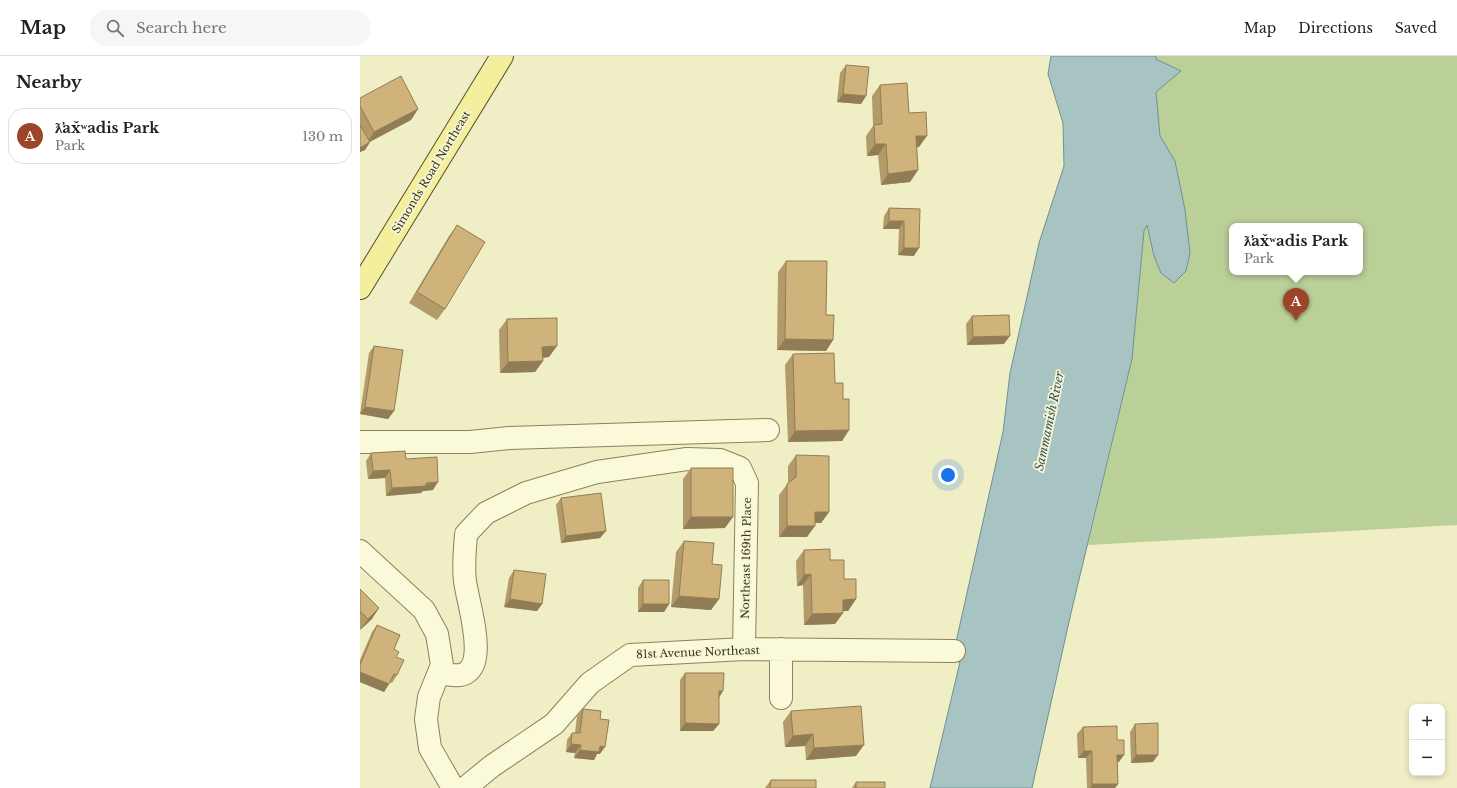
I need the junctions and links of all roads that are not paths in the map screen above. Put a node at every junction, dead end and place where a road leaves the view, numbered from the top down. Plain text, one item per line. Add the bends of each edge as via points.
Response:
1 (502, 56) edge
2 (360, 288) edge
3 (768, 430) dead end
4 (360, 442) edge
5 (360, 550) edge
6 (744, 649) junction
7 (781, 649) junction
8 (954, 651) dead end
9 (440, 672) junction
10 (782, 698) dead end
11 (453, 788) edge
12 (465, 788) edge

1 - 2 main road, Simonds Road Northeast
3 - 4 street via 509,438 470,442
5 - 9 street via 424,610 437,634 442,665
6 - 7 street, 81st Avenue Northeast
6 - 9 street, Northeast 169th Place via 747,483 740,468 720,460 687,459 597,472 526,493 486,513 466,534 465,580 477,654 472,666 463,674 451,676
6 - 12 street, 81st Avenue Northeast via 630,655 590,683 554,724 492,766
7 - 8 street, 81st Avenue Northeast
7 - 10 street
9 - 11 street via 429,698 426,719 430,748

